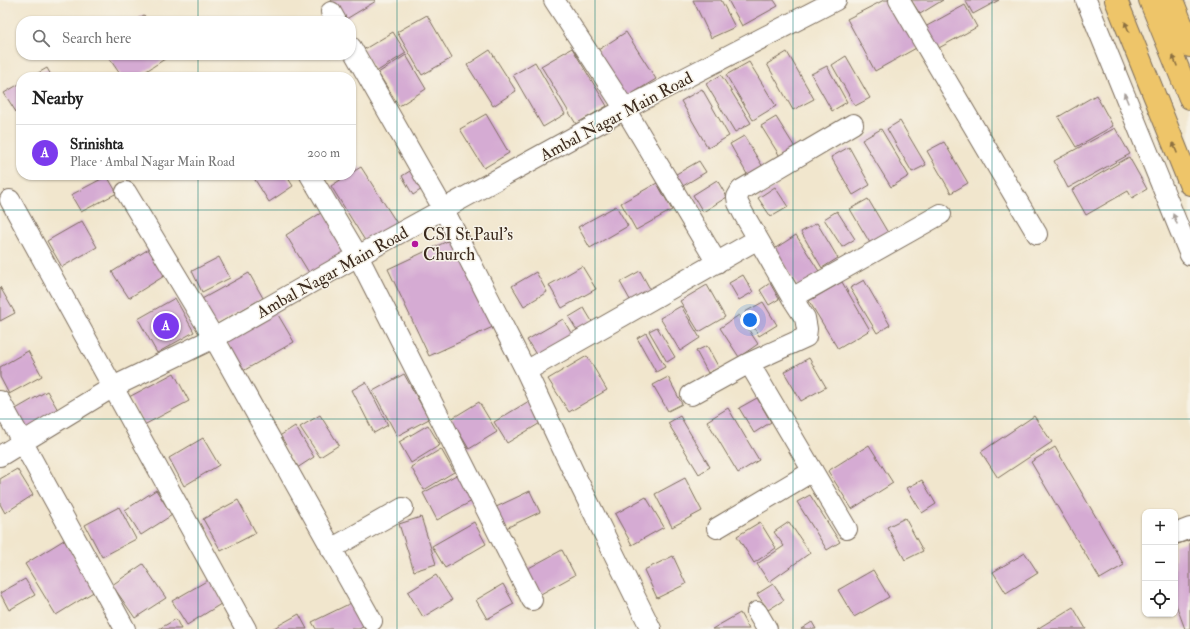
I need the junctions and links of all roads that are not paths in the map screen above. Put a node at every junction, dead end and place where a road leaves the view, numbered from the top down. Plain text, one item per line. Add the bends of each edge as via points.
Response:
1 (554, 0) edge
2 (836, 0) edge
3 (899, 0) edge
4 (1086, 0) edge
5 (1116, 0) edge
6 (1150, 0) edge
7 (1172, 0) edge
8 (1190, 46) edge
9 (356, 56) edge
10 (1190, 98) edge
11 (625, 109) junction
12 (853, 124) dead end
13 (313, 180) edge
14 (1190, 184) edge
15 (126, 192) dead end
16 (10, 200) dead end
17 (444, 210) junction
18 (941, 214) dead end
19 (1037, 234) dead end
20 (758, 239) junction
21 (1190, 255) edge
22 (358, 256) junction
23 (717, 263) junction
24 (792, 298) junction
25 (214, 338) junction
26 (749, 363) junction
27 (526, 371) junction
28 (113, 387) junction
29 (691, 395) dead end
30 (0, 401) edge
31 (24, 442) junction
32 (0, 456) edge
33 (813, 471) junction
34 (403, 508) dead end
35 (717, 528) dead end
36 (847, 529) dead end
37 (331, 549) junction
38 (532, 600) dead end
39 (756, 612) dead end
40 (372, 621) dead end
41 (126, 629) edge
42 (246, 629) edge
43 (651, 629) edge
44 (766, 629) edge

1 - 11 street
2 - 11 street, Ambal Nagar Main Road
3 - 19 street
21 -> 4 street
14 -> 5 main road
10 -> 6 main road
7 - 8 main road
9 - 17 street
11 - 17 street, Ambal Nagar Main Road
11 - 23 street
12 - 20 street via 740,190 738,203
13 - 22 street
15 - 25 street
16 - 28 street
17 - 22 street, Ambal Nagar Main Road
17 - 27 street
18 - 24 street
20 - 23 street
20 - 24 street
22 - 25 street, Ambal Nagar Main Road
22 - 38 street
23 - 27 street
24 - 26 street via 805,318 808,329 806,337
25 - 28 street, Ambal Nagar Main Road
25 - 37 street
26 - 29 street
26 - 33 street
27 - 43 street
28 - 31 street, Ambal Nagar Main Road
28 - 42 street
30 - 31 street
31 - 32 street, Ambal Nagar Main Road
31 - 41 street
33 - 35 street
33 - 36 street
34 - 37 street
37 - 40 street
39 - 44 street

